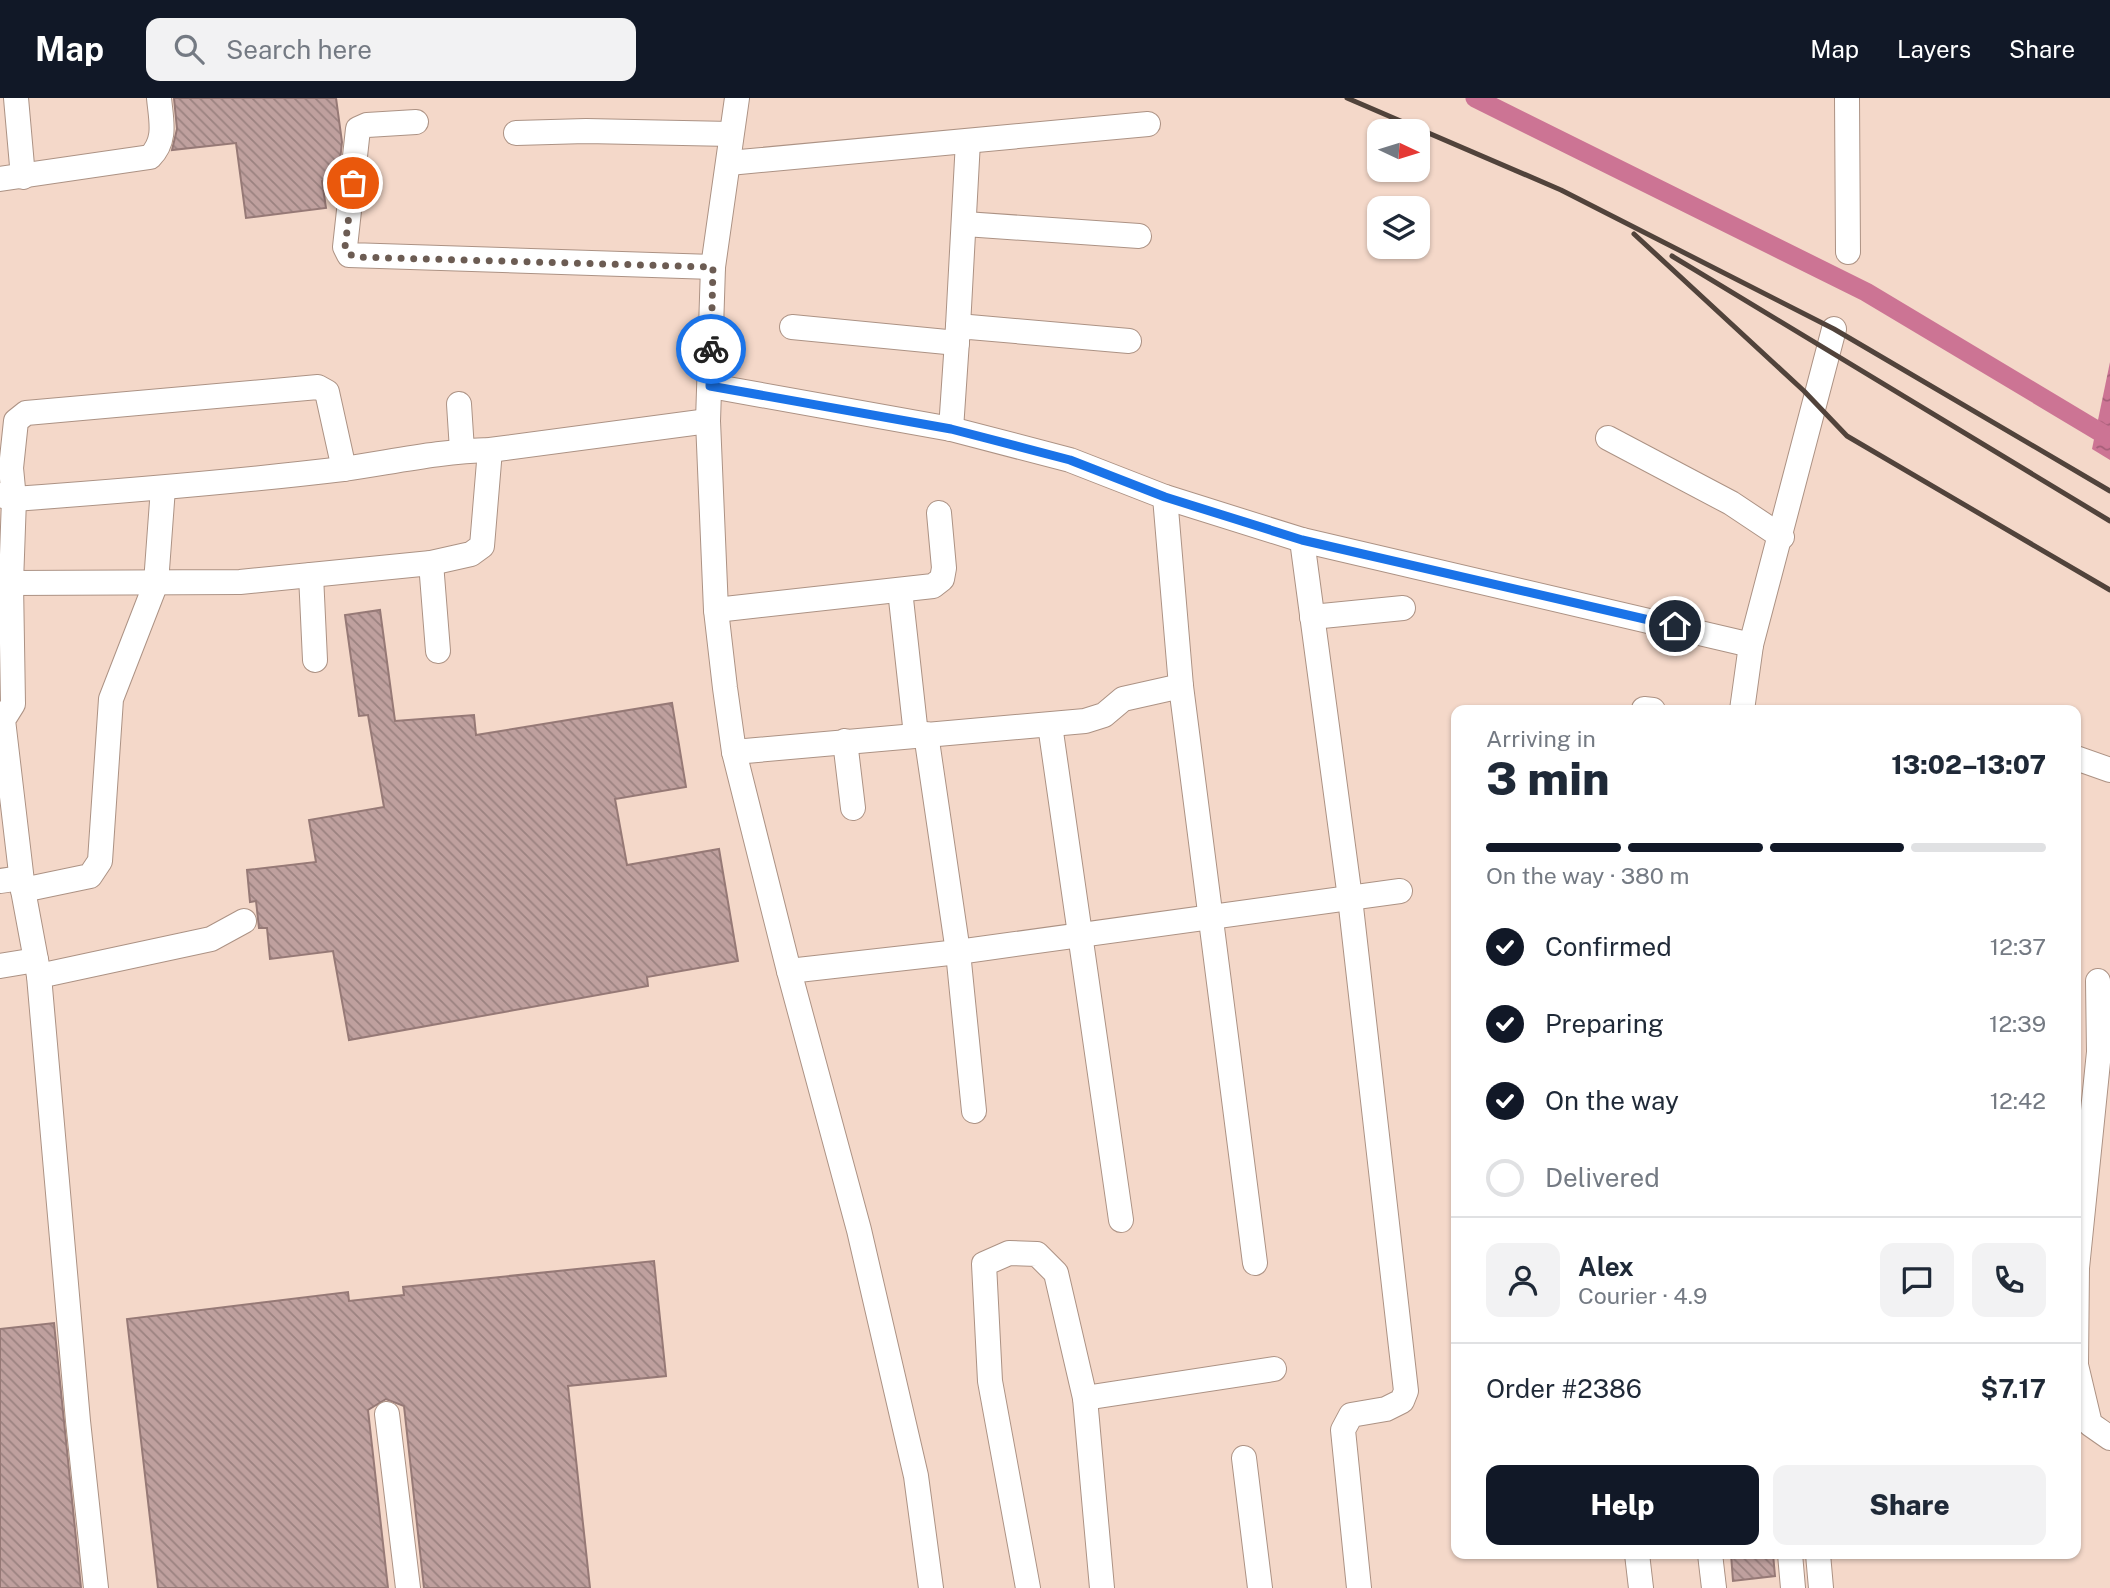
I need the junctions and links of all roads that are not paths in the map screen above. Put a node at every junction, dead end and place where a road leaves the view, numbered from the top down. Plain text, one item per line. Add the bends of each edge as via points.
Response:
1 (16, 98) edge
2 (159, 98) edge
3 (737, 98) edge
4 (1847, 98) edge
5 (416, 122) dead end
6 (1148, 124) dead end
7 (516, 133) dead end
8 (731, 134) junction
9 (968, 141) junction
10 (729, 163) junction
11 (12, 178) edge
12 (965, 224) junction
13 (1139, 236) dead end
14 (1848, 252) dead end
15 (713, 267) junction
16 (792, 327) dead end
17 (1835, 329) dead end
18 (957, 335) junction
19 (1129, 341) dead end
20 (710, 386) junction
21 (459, 404) dead end
22 (708, 421) junction
23 (951, 429) junction
24 (1608, 438) dead end
25 (461, 450) junction
26 (490, 450) junction
27 (344, 468) junction
28 (163, 488) junction
29 (7, 497) edge
30 (1165, 497) junction
31 (939, 513) dead end
32 (1782, 537) junction
33 (1302, 540) junction
34 (431, 563) junction
35 (311, 575) junction
36 (11, 583) junction
37 (156, 583) junction
38 (900, 590) junction
39 (1403, 608) dead end
40 (716, 610) junction
41 (1312, 617) junction
42 (1751, 645) junction
43 (438, 651) dead end
44 (316, 660) dead end
45 (1181, 686) junction
46 (1743, 705) edge
47 (1050, 725) junction
48 (921, 734) junction
49 (845, 741) junction
50 (734, 752) junction
51 (2081, 760) edge
52 (4, 769) edge
53 (2110, 771) edge
54 (853, 808) dead end
55 (15, 883) edge
56 (1401, 891) dead end
57 (1350, 898) junction
58 (1210, 919) junction
59 (244, 921) dead end
60 (1080, 933) junction
61 (958, 952) junction
62 (0, 965) edge
63 (38, 968) junction
64 (789, 971) junction
65 (2098, 981) dead end
66 (974, 1111) dead end
67 (1121, 1220) dead end
68 (2081, 1229) edge
69 (1255, 1263) dead end
70 (1274, 1369) dead end
71 (2081, 1386) edge
72 (1085, 1398) junction
73 (387, 1414) dead end
74 (2110, 1438) edge
75 (1244, 1458) dead end
76 (1638, 1559) edge
77 (1711, 1559) edge
78 (1790, 1559) edge
79 (1818, 1559) edge
80 (96, 1588) edge
81 (408, 1588) edge
82 (931, 1588) edge
83 (1028, 1588) edge
84 (1102, 1588) edge
85 (1260, 1588) edge
86 (1359, 1588) edge
87 (1641, 1588) edge
88 (1714, 1588) edge
89 (1793, 1588) edge
90 (1821, 1588) edge

1 - 11 street
2 - 11 street via 163,134 150,157
3 - 8 street
4 - 14 street
5 - 15 street via 358,129 345,247 349,255
6 - 9 street
7 - 8 street
8 - 10 street
9 - 10 street
9 - 12 street
10 - 15 street
12 - 13 street
12 - 18 street
15 - 20 street
16 - 18 street
17 - 32 street
18 - 19 street
18 - 23 street
20 - 22 street
20 - 23 street
21 - 25 street
22 - 26 street
22 - 40 street
23 - 30 street via 1070,460
24 - 32 street via 1731,503
25 - 26 street
25 - 27 street
26 - 34 street via 482,546 471,554
27 - 28 street
27 - 29 street via 327,393 318,387 26,413 16,421
28 - 29 street
28 - 37 street
29 - 36 street
30 - 33 street
30 - 45 street
31 - 38 street via 942,579 923,589
32 - 42 street
33 - 41 street
33 - 42 street
34 - 35 street
34 - 43 street
35 - 37 street
35 - 44 street
36 - 37 street
36 - 52 street via 13,704 3,720
37 - 55 street via 111,699 100,861 90,876
38 - 40 street
38 - 48 street
39 - 41 street
40 - 50 street
41 - 57 street
42 - 46 street
45 - 47 street via 1123,699 1094,718
45 - 58 street
47 - 48 street
47 - 60 street
48 - 49 street
48 - 61 street
49 - 50 street
49 - 54 street
50 - 64 street
51 - 53 street
52 - 55 street
55 - 63 street
56 - 57 street
57 - 58 street
57 - 86 street via 1406,1391 1402,1401 1386,1409 1351,1415 1343,1430
58 - 60 street
58 - 69 street
59 - 63 street via 211,939
60 - 61 street
60 - 67 street
61 - 64 street
61 - 66 street
62 - 63 street
63 - 80 street
64 - 82 street via 869,1271 916,1476
65 - 68 street via 2099,1052
70 - 72 street
71 - 74 street via 2090,1424
72 - 83 street via 1056,1273 1037,1254 1009,1253 984,1264 990,1381
72 - 84 street
73 - 81 street
75 - 85 street
76 - 87 street
77 - 88 street
78 - 89 street
79 - 90 street

